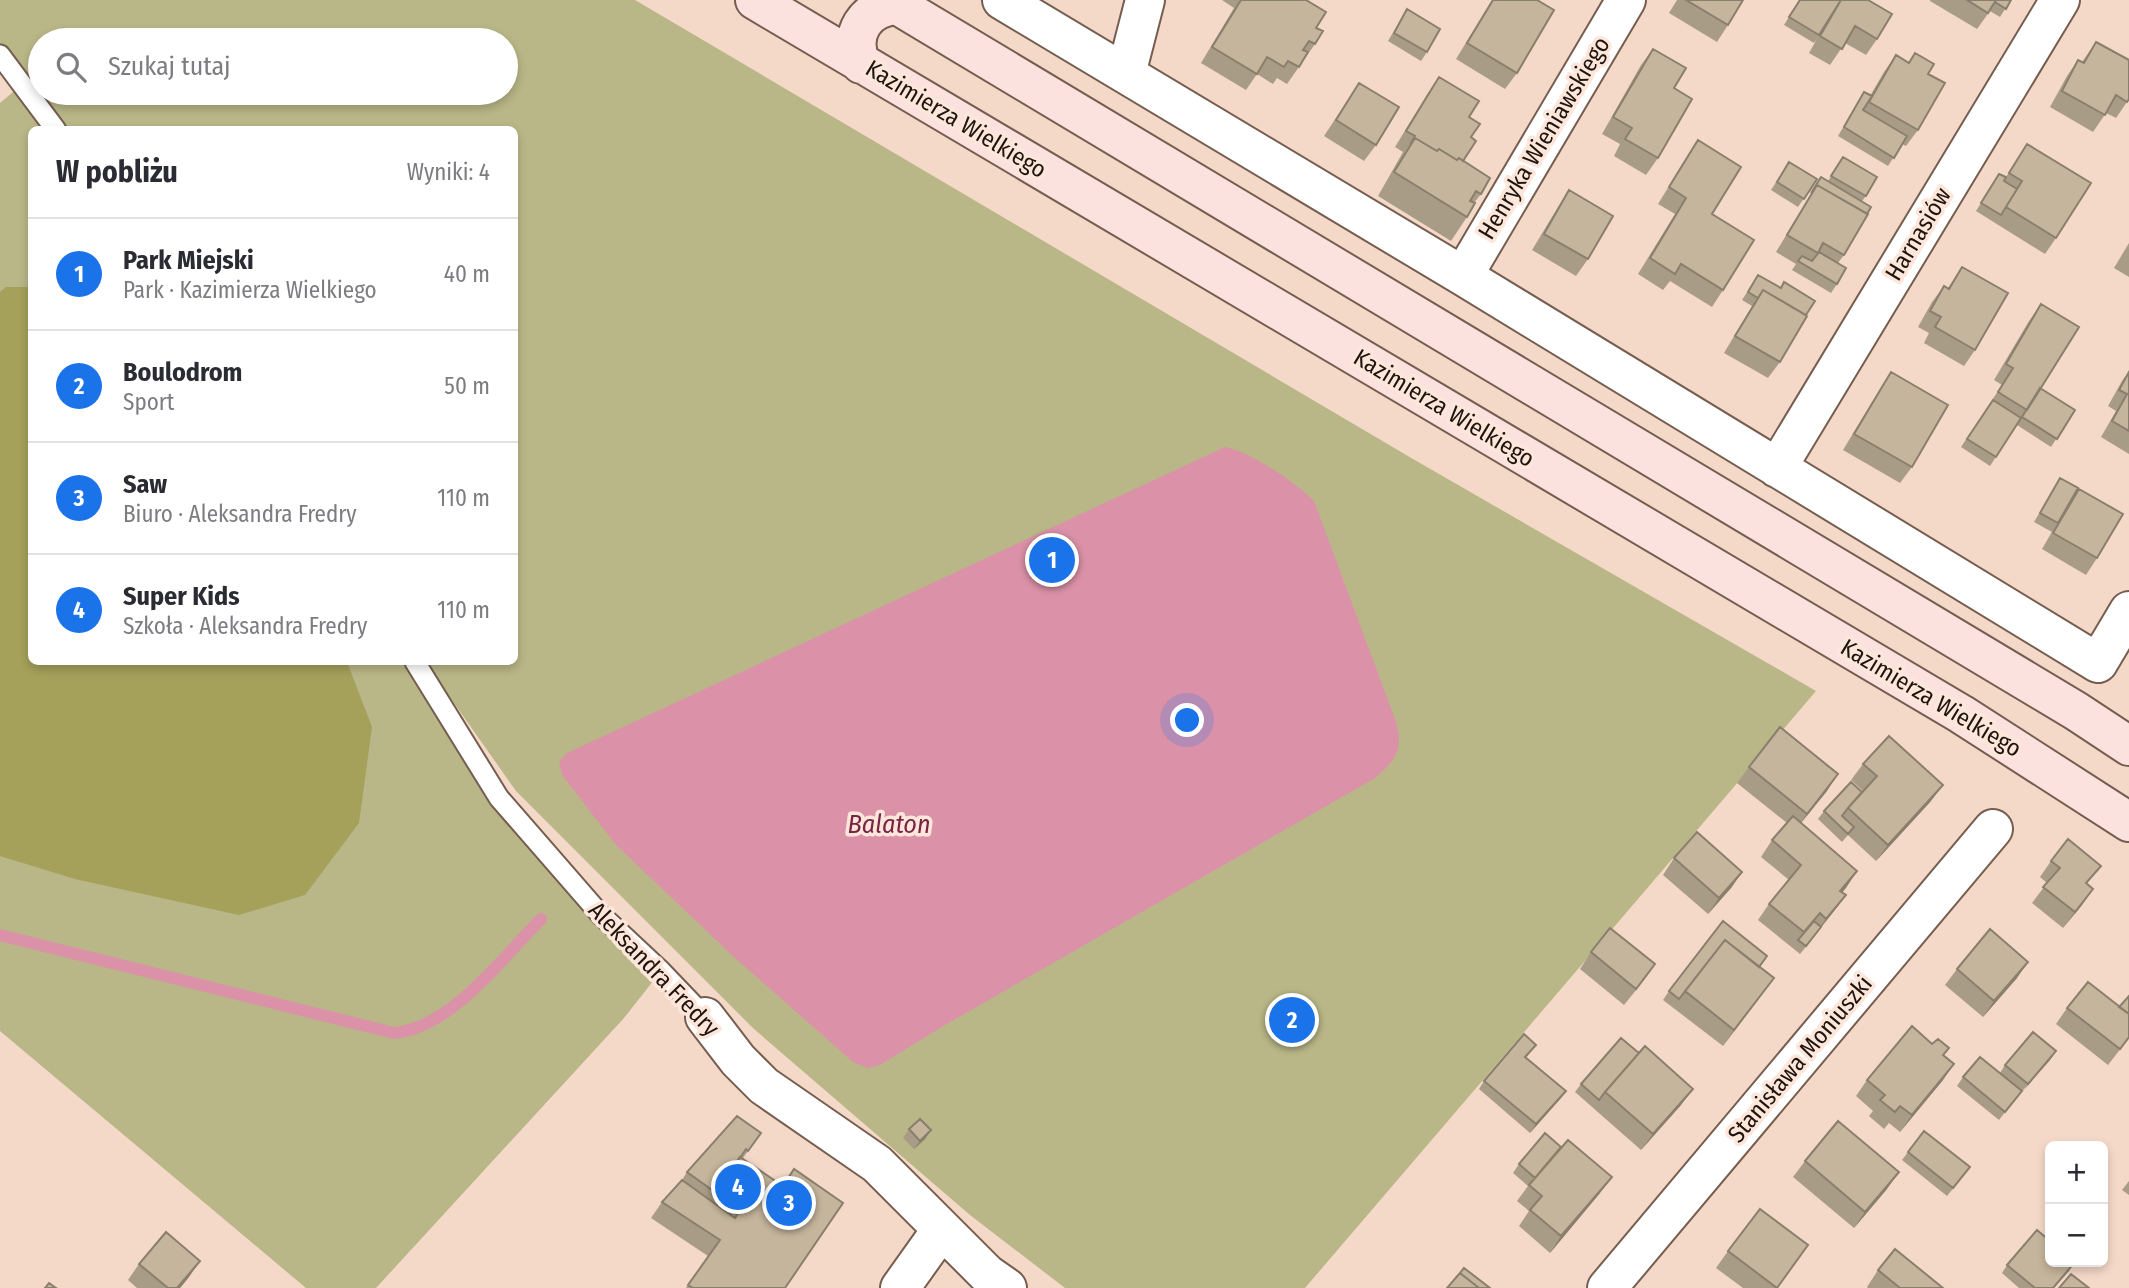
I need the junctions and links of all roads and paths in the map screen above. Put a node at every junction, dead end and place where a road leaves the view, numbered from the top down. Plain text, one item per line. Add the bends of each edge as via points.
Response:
1 (755, 0) edge
2 (1002, 0) edge
3 (1145, 0) edge
4 (1626, 0) edge
5 (2060, 0) edge
6 (893, 2) edge
7 (0, 55) edge
8 (862, 64) junction
9 (1126, 74) junction
10 (28, 92) edge
11 (37, 105) edge
12 (53, 126) edge
13 (1463, 276) junction
14 (1777, 468) junction
15 (2129, 611) edge
16 (417, 665) edge
17 (2129, 746) edge
18 (2129, 822) edge
19 (1993, 829) dead end
20 (705, 1017) joint
21 (942, 1229) junction
22 (900, 1288) edge
23 (1007, 1288) edge
24 (1607, 1288) edge

1 - 8 main road, Kazimierza Wielkiego
2 - 9 street
3 - 9 street
4 - 13 street, Henryka Wieniawskiego
5 - 14 street, Harnasiów
6 - 8 main road via 874,10 858,28 857,52
6 - 17 main road
7 - 10 lane
8 - 18 main road, Kazimierza Wielkiego via 1961,714
9 - 13 street
11 - 12 lane
13 - 14 street
14 - 15 street via 2098,663
16 - 20 lane, Aleksandra Fredry via 499,798 600,914
19 - 24 street, Stanisława Moniuszki
20 - 21 street, Aleksandra Fredry via 764,1086 877,1164
21 - 22 street
21 - 23 street, Aleksandra Fredry

